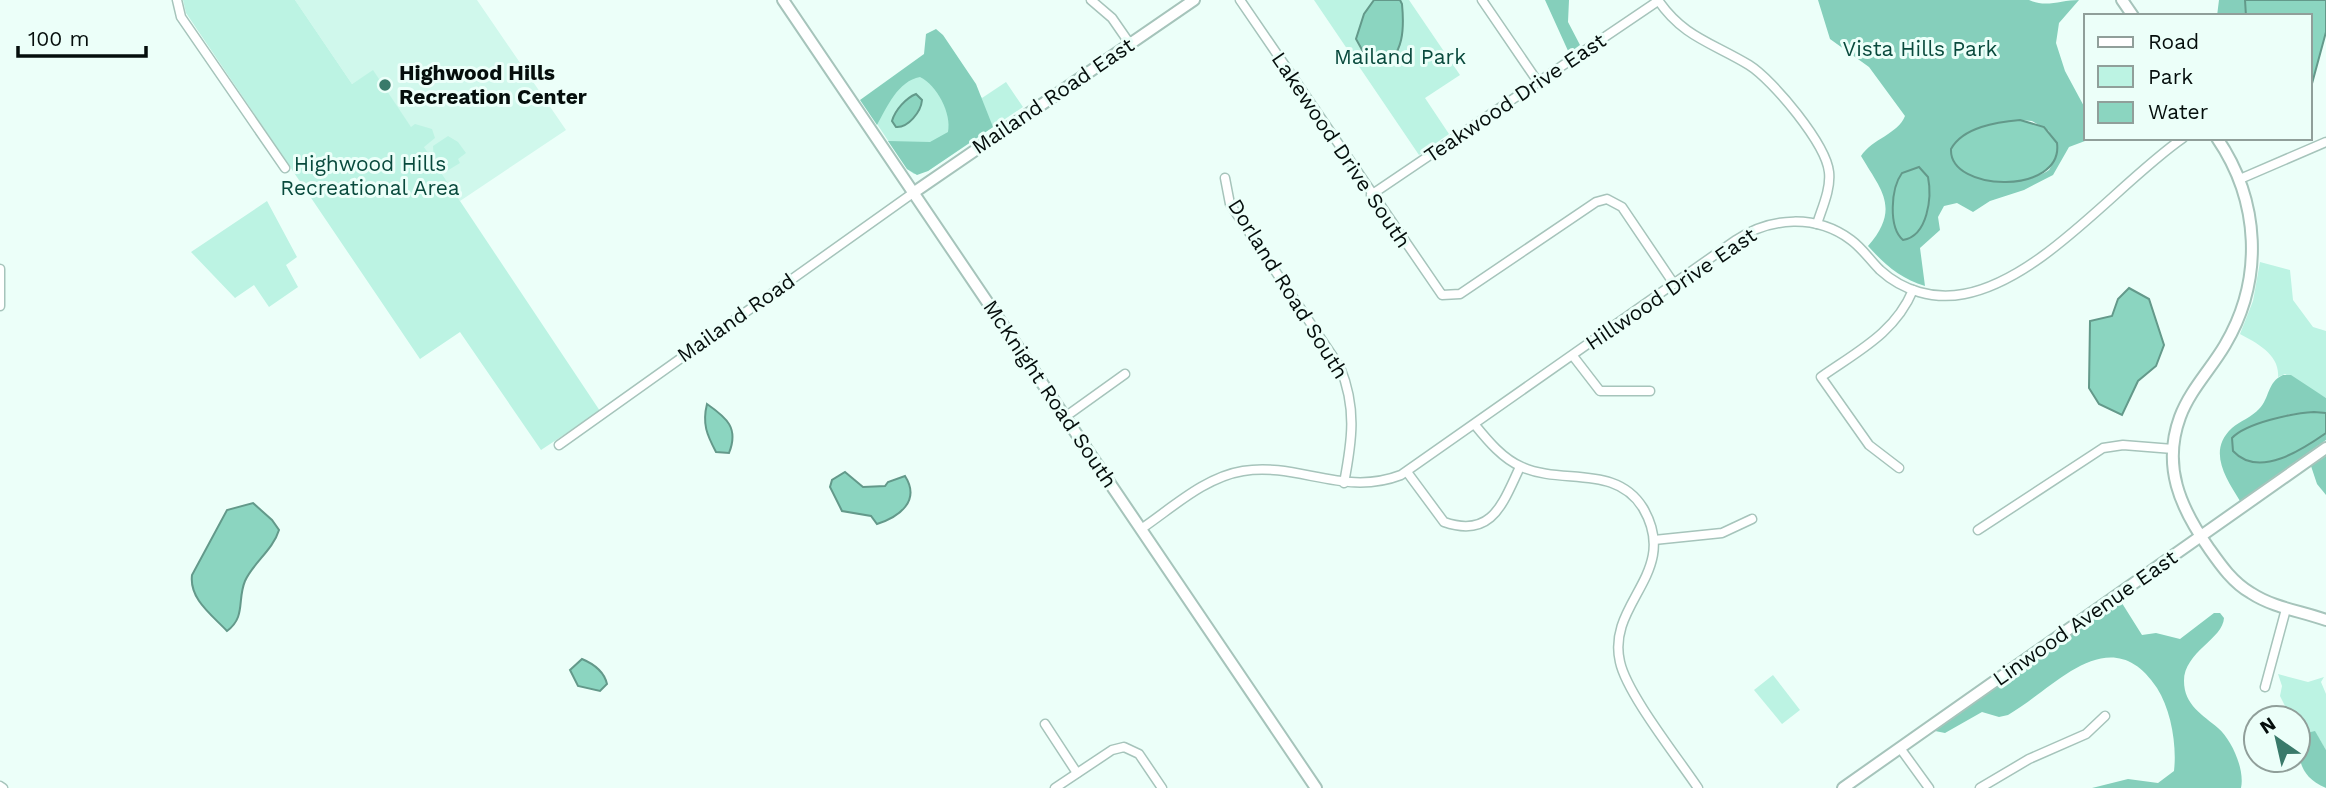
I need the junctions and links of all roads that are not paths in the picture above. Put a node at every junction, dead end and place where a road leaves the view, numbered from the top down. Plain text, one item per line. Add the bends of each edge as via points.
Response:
1 (177, 0) edge
2 (783, 0) edge
3 (1091, 0) edge
4 (1194, 0) edge
5 (1240, 0) edge
6 (1482, 0) edge
7 (1658, 0) edge
8 (1130, 44) junction
9 (1538, 82) junction
10 (2180, 140) edge
11 (2218, 140) edge
12 (2326, 142) edge
13 (285, 168) dead end
14 (1225, 178) dead end
15 (2239, 179) junction
16 (914, 193) junction
17 (1371, 195) junction
18 (1817, 225) junction
19 (0, 270) edge
20 (1674, 284) junction
21 (1913, 290) junction
22 (0, 306) edge
23 (1573, 356) junction
24 (1125, 373) dead end
25 (1650, 391) dead end
26 (1065, 417) junction
27 (1475, 425) junction
28 (559, 445) dead end
29 (2326, 448) edge
30 (2173, 449) junction
31 (1520, 467) junction
32 (1899, 468) dead end
33 (1407, 472) junction
34 (1344, 483) junction
35 (1752, 519) dead end
36 (1141, 529) junction
37 (1978, 530) dead end
38 (2201, 536) junction
39 (1654, 540) junction
40 (2286, 609) junction
41 (2326, 620) edge
42 (2264, 687) dead end
43 (2105, 716) dead end
44 (1045, 724) dead end
45 (1900, 748) junction
46 (1077, 773) junction
47 (1055, 788) edge
48 (1162, 788) edge
49 (1316, 788) edge
50 (1698, 788) edge
51 (1843, 788) edge
52 (1929, 788) edge
53 (1980, 788) edge

1 - 13 street via 181,17
2 - 16 street, McKnight Road South
3 - 8 street
4 - 8 street, Mailand Road East
5 - 17 street, Lakewood Drive South
6 - 9 street
7 - 9 street, Teakwood Drive East
7 - 18 street via 1689,33 1755,69 1787,101 1828,169
8 - 16 street, Mailand Road East
9 - 17 street, Teakwood Drive East
10 - 21 street, Hillwood Drive East via 2076,230 2008,276 1965,294 1941,296
11 - 15 street
12 - 15 street
14 - 34 street, Dorland Road South via 1230,204 1345,380 1353,422
15 - 30 street via 2252,234 2248,288 2231,334 2185,406
16 - 26 street, McKnight Road South
16 - 28 street, Mailand Road
17 - 20 street, Lakewood Drive South via 1434,288 1446,297 1460,294 1603,199 1621,205
18 - 20 street, Hillwood Drive East via 1782,222 1752,230
18 - 21 street, Hillwood Drive East via 1846,237 1887,275
19 - 22 street
20 - 23 street, Hillwood Drive East
21 - 32 street via 1891,327 1821,377 1869,445
23 - 25 street via 1600,391
23 - 27 street, Hillwood Drive East
24 - 26 street
26 - 36 street, McKnight Road South
27 - 31 street
27 - 33 street, Hillwood Drive East
29 - 38 street, Linwood Avenue East
30 - 37 street via 2103,448
30 - 38 street via 2177,491
31 - 33 street via 1495,517 1481,524 1444,522
31 - 39 street via 1617,484 1642,506
33 - 34 street, Hillwood Drive East via 1374,483
34 - 36 street, Hillwood Drive East via 1269,470 1238,472 1207,484
35 - 39 street via 1722,533
36 - 49 street, McKnight Road South
38 - 40 street via 2239,585
38 - 45 street, Linwood Avenue East
39 - 50 street via 1652,565 1620,636 1619,662 1633,692
40 - 41 street
40 - 42 street
43 - 53 street via 2086,734 2029,759
44 - 46 street
45 - 51 street, Linwood Avenue East
45 - 52 street
46 - 47 street
46 - 48 street via 1112,750 1130,748

